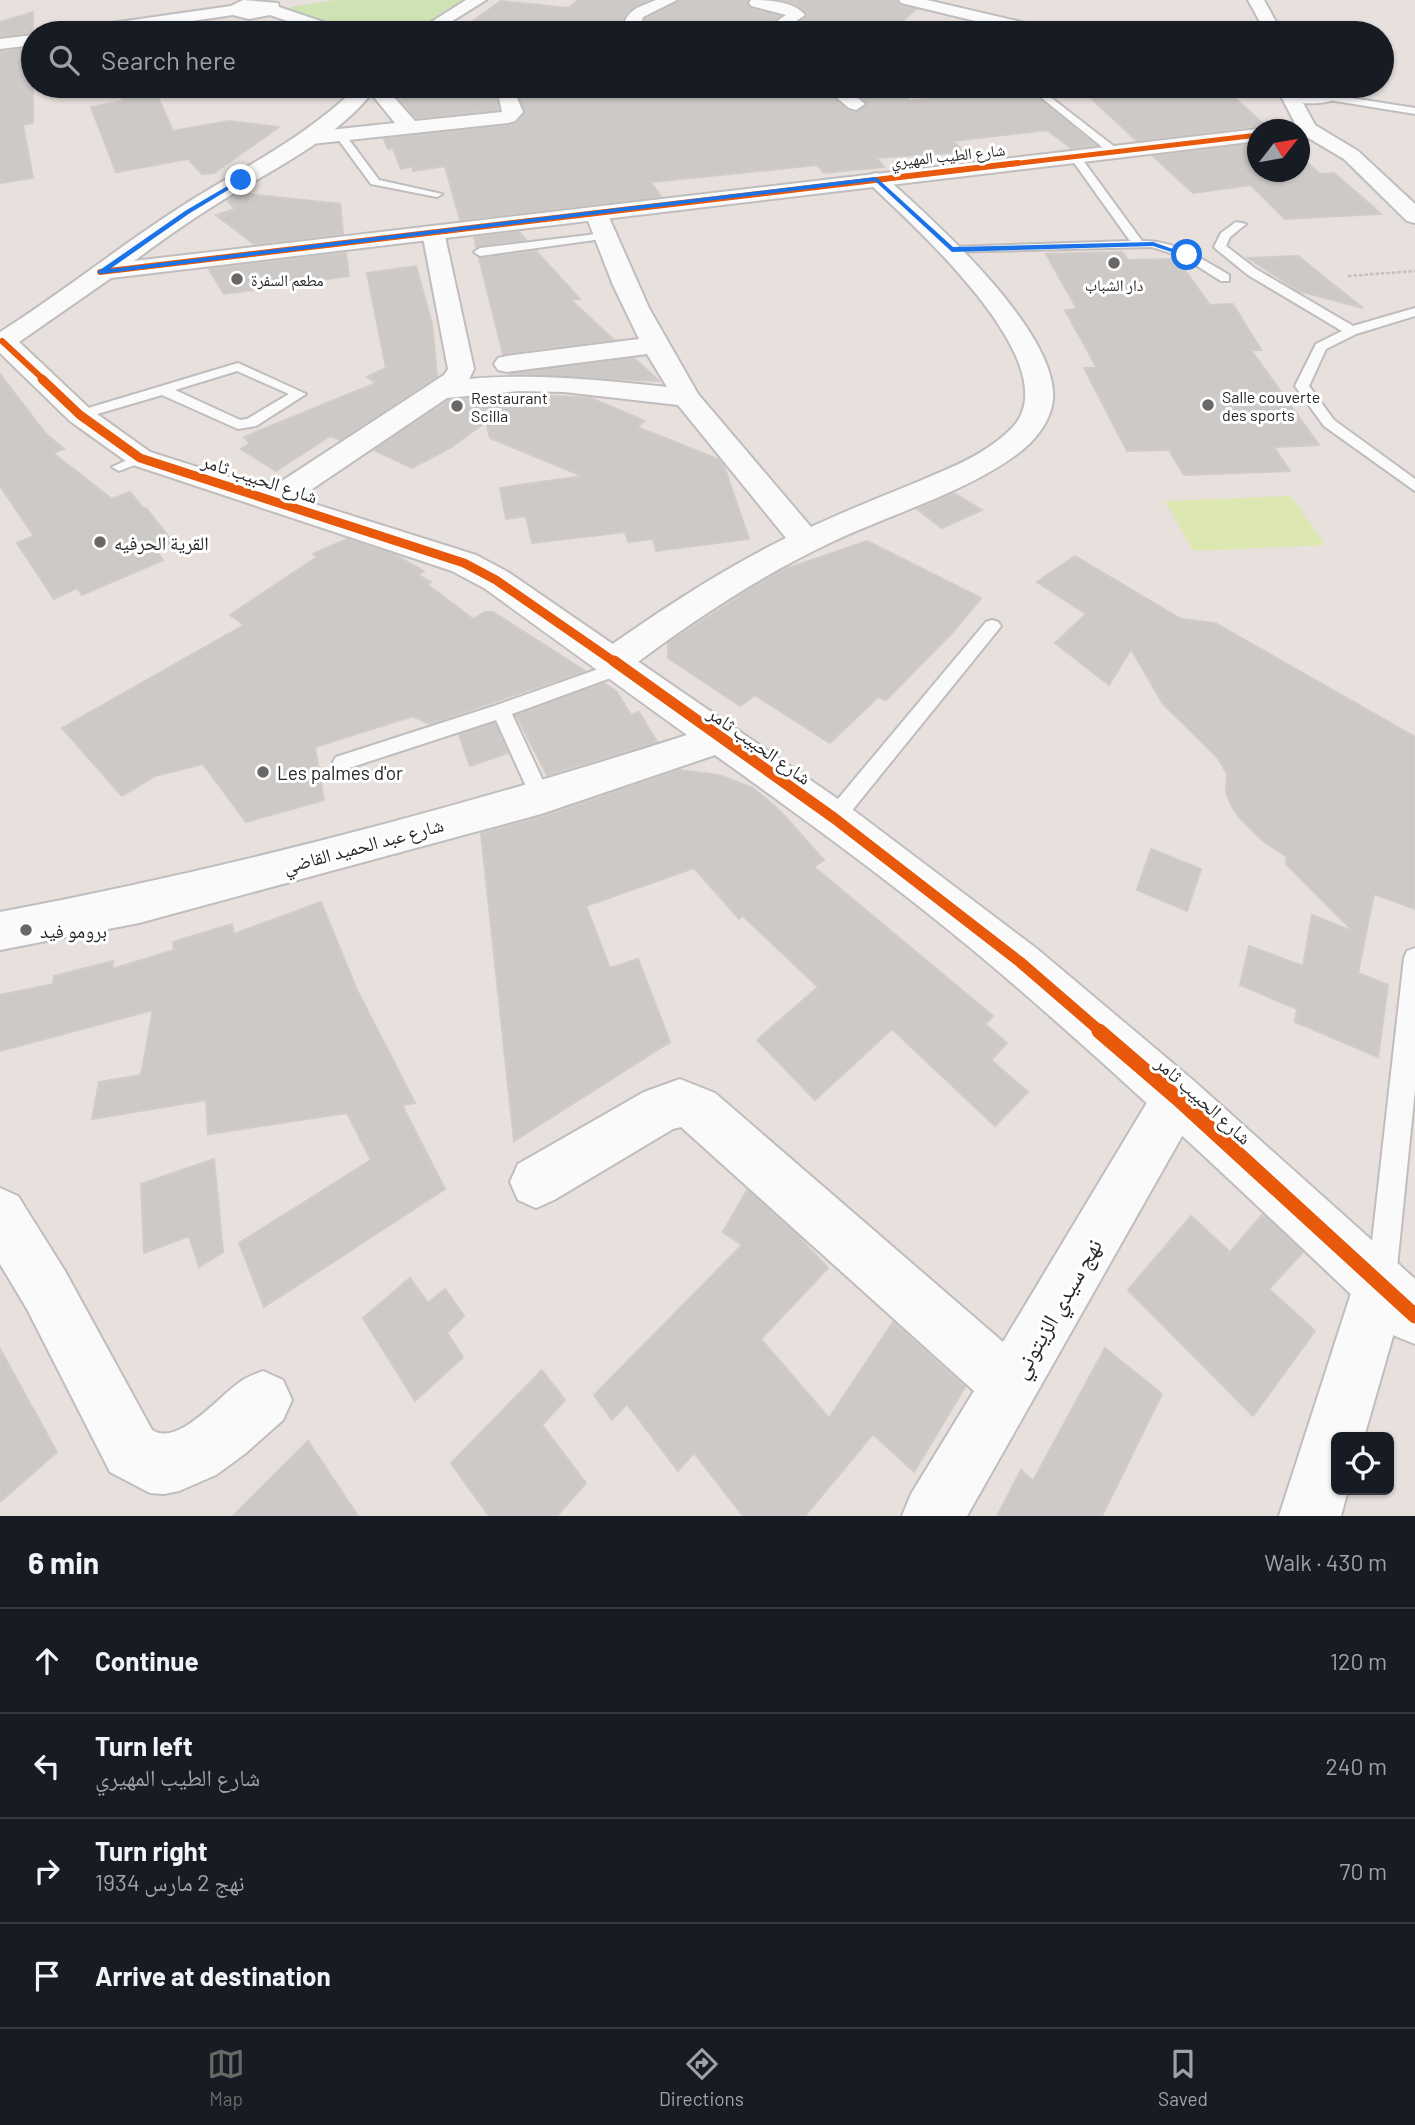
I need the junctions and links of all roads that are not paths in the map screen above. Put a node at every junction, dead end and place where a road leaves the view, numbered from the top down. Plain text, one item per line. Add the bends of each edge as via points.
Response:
1 (204, 0) edge
2 (478, 0) edge
3 (669, 0) edge
4 (907, 0) edge
5 (1256, 0) edge
6 (302, 2) dead end
7 (757, 3) dead end
8 (253, 6) edge
9 (155, 21) edge
10 (280, 21) edge
11 (300, 21) edge
12 (440, 21) edge
13 (632, 21) edge
14 (787, 21) edge
15 (995, 21) edge
16 (1267, 21) edge
17 (21, 41) edge
18 (0, 44) edge
19 (356, 98) edge
20 (384, 98) edge
21 (508, 98) edge
22 (848, 98) edge
23 (1046, 98) edge
24 (1286, 98) edge
25 (1332, 98) edge
26 (1355, 98) edge
27 (856, 104) dead end
28 (1415, 111) edge
29 (1298, 119) edge
30 (410, 128) junction
31 (1333, 128) junction
32 (1310, 129) edge
33 (1310, 133) edge
34 (340, 135) junction
35 (1247, 136) edge
36 (311, 138) junction
37 (1116, 152) junction
38 (1351, 155) junction
39 (1076, 157) junction
40 (876, 178) junction
41 (438, 194) dead end
42 (1415, 216) edge
43 (601, 224) junction
44 (1240, 224) dead end
45 (433, 232) junction
46 (1138, 244) junction
47 (952, 250) junction
48 (481, 252) dead end
49 (100, 272) junction
50 (1225, 278) dead end
51 (1415, 312) edge
52 (1351, 331) junction
53 (1, 342) edge
54 (654, 345) junction
55 (461, 369) junction
56 (163, 390) junction
57 (442, 390) junction
58 (687, 398) junction
59 (80, 415) junction
60 (1415, 486) edge
61 (273, 501) junction
62 (806, 541) junction
63 (992, 626) dead end
64 (617, 664) junction
65 (501, 711) junction
66 (720, 739) junction
67 (343, 762) dead end
68 (541, 798) junction
69 (834, 818) junction
70 (0, 931) edge
71 (1415, 958) edge
72 (1177, 1098) junction
73 (536, 1182) dead end
74 (0, 1214) edge
75 (1398, 1300) edge
76 (1011, 1386) junction
77 (263, 1400) dead end
78 (933, 1516) edge
79 (1310, 1516) edge

1 - 8 street
2 - 12 street
3 - 13 street via 637,14
4 - 15 street
5 - 16 street
6 - 8 street
7 - 14 street via 797,15
8 - 9 street
8 - 10 street
8 - 11 street
17 - 18 street
19 - 36 street
20 - 30 street
21 - 30 street via 513,112 508,117
22 - 27 street
23 - 37 lane
24 - 29 street
25 - 31 street
26 - 28 lane
30 - 34 street
31 - 32 street
31 - 38 street
33 - 38 street
34 - 36 street
34 - 41 lane via 375,182
35 - 37 street, شارع الطيب المهيري
36 - 49 street
37 - 39 street, شارع الطيب المهيري
38 - 42 street
39 - 40 street, شارع الطيب المهيري
39 - 46 lane
40 - 43 street, شارع الطيب المهيري
40 - 47 street
43 - 45 street, شارع الطيب المهيري
43 - 48 lane
43 - 54 street via 619,274
44 - 52 lane via 1220,247 1252,272
45 - 49 street, شارع الطيب المهيري
45 - 55 street
46 - 47 lane
46 - 50 lane via 1168,247
47 - 62 street via 999,310 1031,361 1040,387 1030,428 975,467
49 - 53 street
51 - 52 lane
52 - 60 lane via 1321,346 1302,386 1329,422
53 - 59 street, شارع الحبيب ثامر
54 - 55 street
54 - 58 street
55 - 57 street
56 - 56 lane via 238,425 251,423 299,394 238,367
56 - 59 lane
57 - 58 street via 564,384
57 - 61 street
58 - 62 street
59 - 61 street, شارع الحبيب ثامر via 130,463
61 - 64 street, شارع الحبيب ثامر via 464,563
62 - 64 street via 722,588
63 - 69 lane
64 - 65 lane
64 - 66 street, شارع الحبيب ثامر
65 - 67 lane
65 - 68 lane
66 - 68 street, شارع عبد الحميد القاضي
66 - 69 street, شارع الحبيب ثامر
68 - 70 street, شارع عبد الحميد القاضي via 139,905
69 - 72 street, شارع الحبيب ثامر via 1020,962
71 - 75 lane
72 - 75 street, شارع الحبيب ثامر
72 - 76 street, نهج سيدي الزيتوني
73 - 76 street via 660,1109 680,1103 698,1110
74 - 77 street via 131,1451 152,1464 174,1464 201,1451
75 - 79 street
76 - 78 street, نهج سيدي الزيتوني

